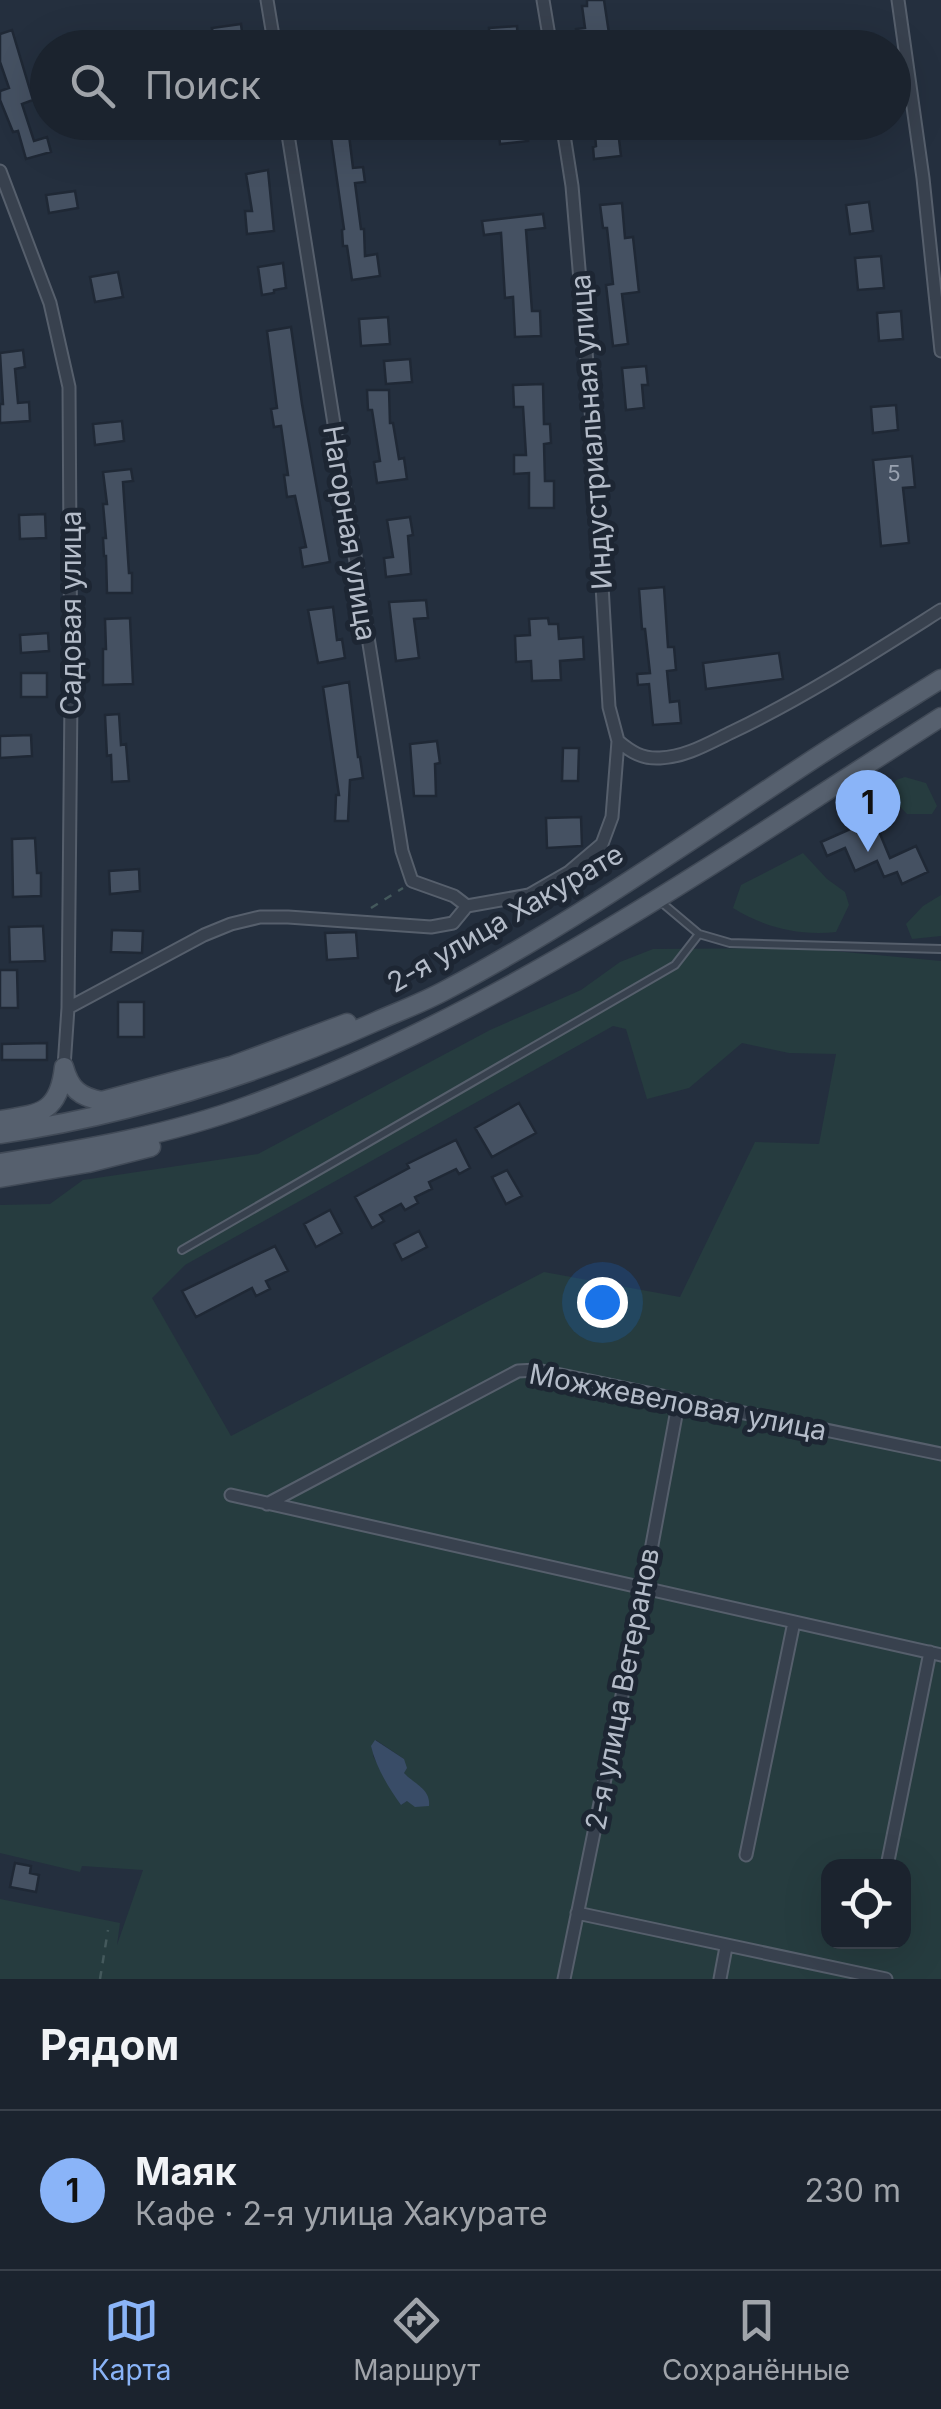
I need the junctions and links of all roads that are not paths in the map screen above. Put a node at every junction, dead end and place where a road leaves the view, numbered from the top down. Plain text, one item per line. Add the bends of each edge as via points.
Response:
1 (267, 0) edge
2 (543, 0) edge
3 (898, 0) edge
4 (272, 30) edge
5 (547, 30) edge
6 (902, 30) edge
7 (911, 96) edge
8 (289, 140) edge
9 (565, 140) edge
10 (0, 170) edge
11 (941, 350) edge
12 (941, 610) edge
13 (941, 676) edge
14 (941, 716) edge
15 (618, 741) junction
16 (656, 898) junction
17 (467, 906) junction
18 (699, 934) junction
19 (941, 949) edge
20 (491, 964) junction
21 (68, 1008) junction
22 (64, 1068) junction
23 (102, 1101) junction
24 (247, 1107) junction
25 (33, 1115) junction
26 (0, 1120) edge
27 (0, 1134) edge
28 (0, 1163) edge
29 (0, 1178) edge
30 (182, 1250) dead end
31 (679, 1399) junction
32 (941, 1454) edge
33 (232, 1495) dead end
34 (267, 1504) junction
35 (644, 1588) junction
36 (794, 1622) junction
37 (936, 1654) edge
38 (746, 1855) dead end
39 (889, 1859) edge
40 (577, 1914) junction
41 (726, 1947) junction
42 (870, 1978) edge
43 (564, 1979) edge
44 (720, 1979) edge
45 (886, 1979) edge

1 - 4 street
2 - 5 street
3 - 6 street
7 - 11 street
8 - 17 street, Нагорная улица via 402,851 412,881
9 - 15 street, Индустриальная улица via 594,446 609,706
10 - 21 street, Садовая улица via 50,302 69,387
12 - 15 street via 752,722 681,755 634,755
13 - 20 main road, 2-я улица Хакурате
14 - 16 main road, 2-я улица Хакурате
15 - 17 street, Индустриальная улица via 612,817 602,844 530,895
16 - 18 lane
16 - 24 main road, 2-я улица Хакурате via 429,1030
17 - 21 street, Индустриальная улица via 453,923 431,926 288,916 231,924
18 - 19 lane via 730,944
18 - 30 lane via 675,965
20 - 23 main road via 231,1066
20 - 27 main road, 2-я улица Хакурате via 411,1006 245,1075 171,1098
21 - 22 street, Садовая улица
22 - 23 main road via 73,1089
22 - 25 main road via 53,1103
23 - 25 main road
24 - 28 main road, 2-я улица Хакурате via 151,1136
24 - 29 main road via 160,1145
25 - 26 main road
31 - 32 street, Можжевеловая улица
31 - 34 street, Можжевеловая улица via 518,1371
31 - 35 street, 2-я улица Ветеранов
33 - 34 street
34 - 35 street
35 - 36 street
35 - 40 street, 2-я улица Ветеранов
36 - 37 street
36 - 38 street
37 - 39 street
40 - 41 street
40 - 43 street, 2-я улица Ветеранов
41 - 42 street
41 - 44 street
42 - 45 street

